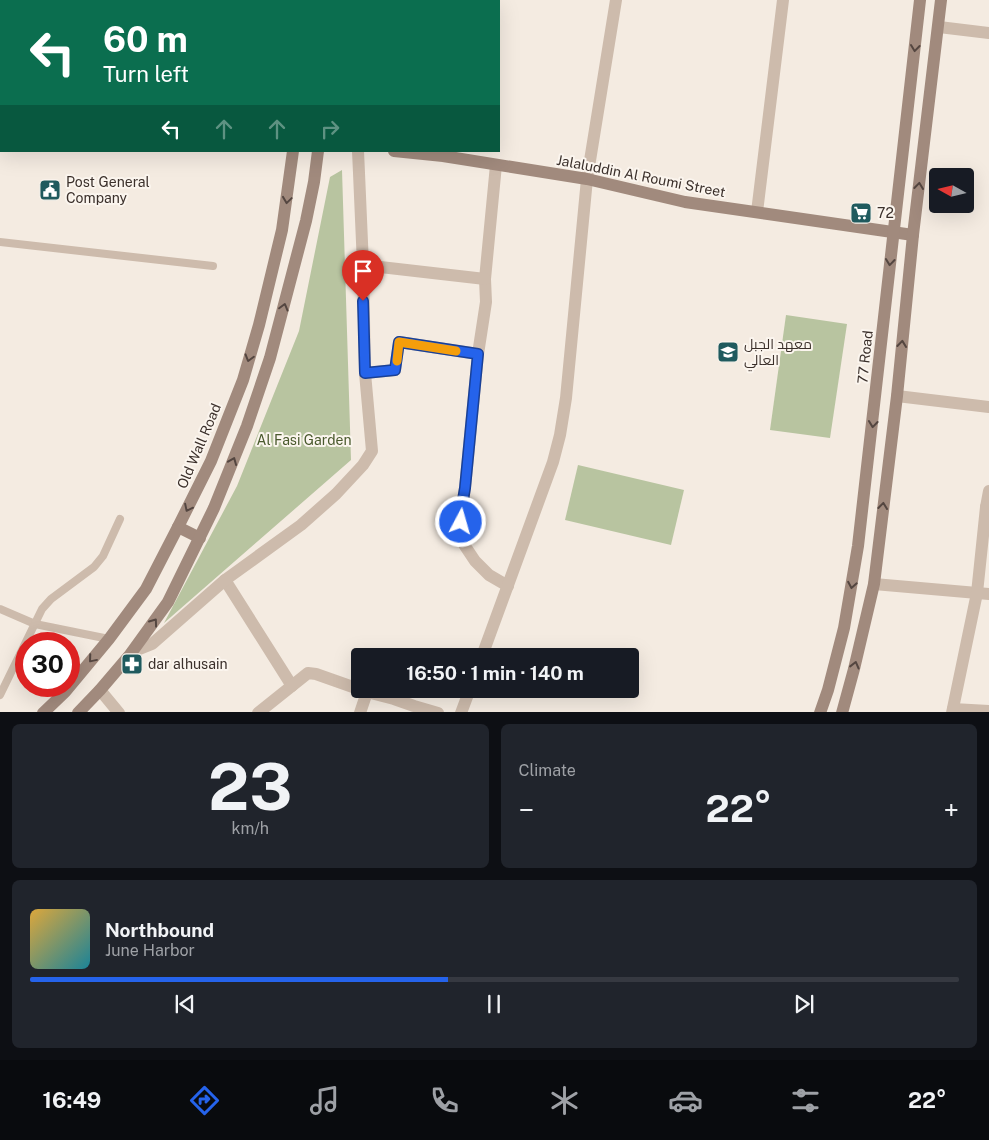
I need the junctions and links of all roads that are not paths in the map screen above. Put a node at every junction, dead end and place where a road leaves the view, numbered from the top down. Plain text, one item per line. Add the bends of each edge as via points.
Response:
1 (616, 0) edge
2 (783, 0) edge
3 (920, 0) edge
4 (941, 0) edge
5 (938, 27) junction
6 (989, 33) edge
7 (293, 152) edge
8 (318, 152) edge
9 (358, 152) edge
10 (411, 152) edge
11 (444, 154) edge
12 (496, 165) junction
13 (587, 179) junction
14 (757, 212) junction
15 (894, 232) junction
16 (913, 234) junction
17 (0, 242) edge
18 (363, 265) junction
19 (213, 266) dead end
20 (484, 279) junction
21 (478, 354) junction
22 (365, 373) junction
23 (897, 396) junction
24 (989, 407) edge
25 (989, 491) edge
26 (988, 507) edge
27 (120, 519) dead end
28 (178, 527) junction
29 (200, 538) junction
30 (226, 580) junction
31 (874, 584) junction
32 (508, 586) junction
33 (983, 594) edge
34 (0, 609) edge
35 (35, 624) junction
36 (109, 639) junction
37 (485, 648) edge
38 (132, 652) junction
39 (292, 686) junction
40 (351, 686) edge
41 (100, 690) junction
42 (0, 695) edge
43 (365, 698) edge
44 (394, 698) edge
45 (467, 698) edge
46 (953, 711) edge
47 (989, 711) edge
48 (43, 712) edge
49 (78, 712) edge
50 (119, 712) edge
51 (258, 712) edge
52 (360, 712) edge
53 (438, 712) edge
54 (462, 712) edge
55 (820, 712) edge
56 (842, 712) edge

1 - 13 street
2 - 14 street
3 -> 15 main road, 77 Road
4 - 5 main road
5 - 6 street
16 -> 5 main road
7 -> 28 main road, Old Wall Road via 282,230 243,380 211,460
29 -> 8 main road via 247,426 270,358 306,221
9 - 18 street
10 - 11 main road, Jalaluddin Al Roumi Street
11 - 12 main road, Jalaluddin Al Roumi Street
12 - 13 main road, Jalaluddin Al Roumi Street
12 - 20 street
13 - 14 main road, Jalaluddin Al Roumi Street via 685,202
13 - 32 street via 560,435
14 - 15 main road, Jalaluddin Al Roumi Street
15 - 16 main road, Jalaluddin Al Roumi Street
15 -> 55 main road, 77 Road via 858,546 844,628
23 -> 16 main road
17 - 19 lane
18 - 20 street
18 - 22 street
20 - 21 street via 486,302
21 - 22 street via 399,342 395,370
21 - 32 street via 460,532 475,562
22 - 30 street via 372,450 363,465 301,525
23 - 24 street
31 -> 23 main road
25 - 26 street
26 - 33 street
27 - 35 lane via 103,556 94,567 51,599
28 - 29 main road
28 - 36 main road, Old Wall Road via 146,590
38 -> 29 main road via 168,602
30 - 38 street via 152,644
30 - 39 street
31 - 33 street
56 -> 31 main road
32 - 37 street
33 - 46 street
34 - 35 lane
35 - 36 lane
35 - 42 lane
36 -> 48 main road, Old Wall Road via 65,692
38 - 41 main road
39 - 40 street via 308,673
39 - 51 street
41 - 49 main road
41 - 50 street
43 - 52 street
44 - 53 street
45 - 54 street
46 - 47 street

